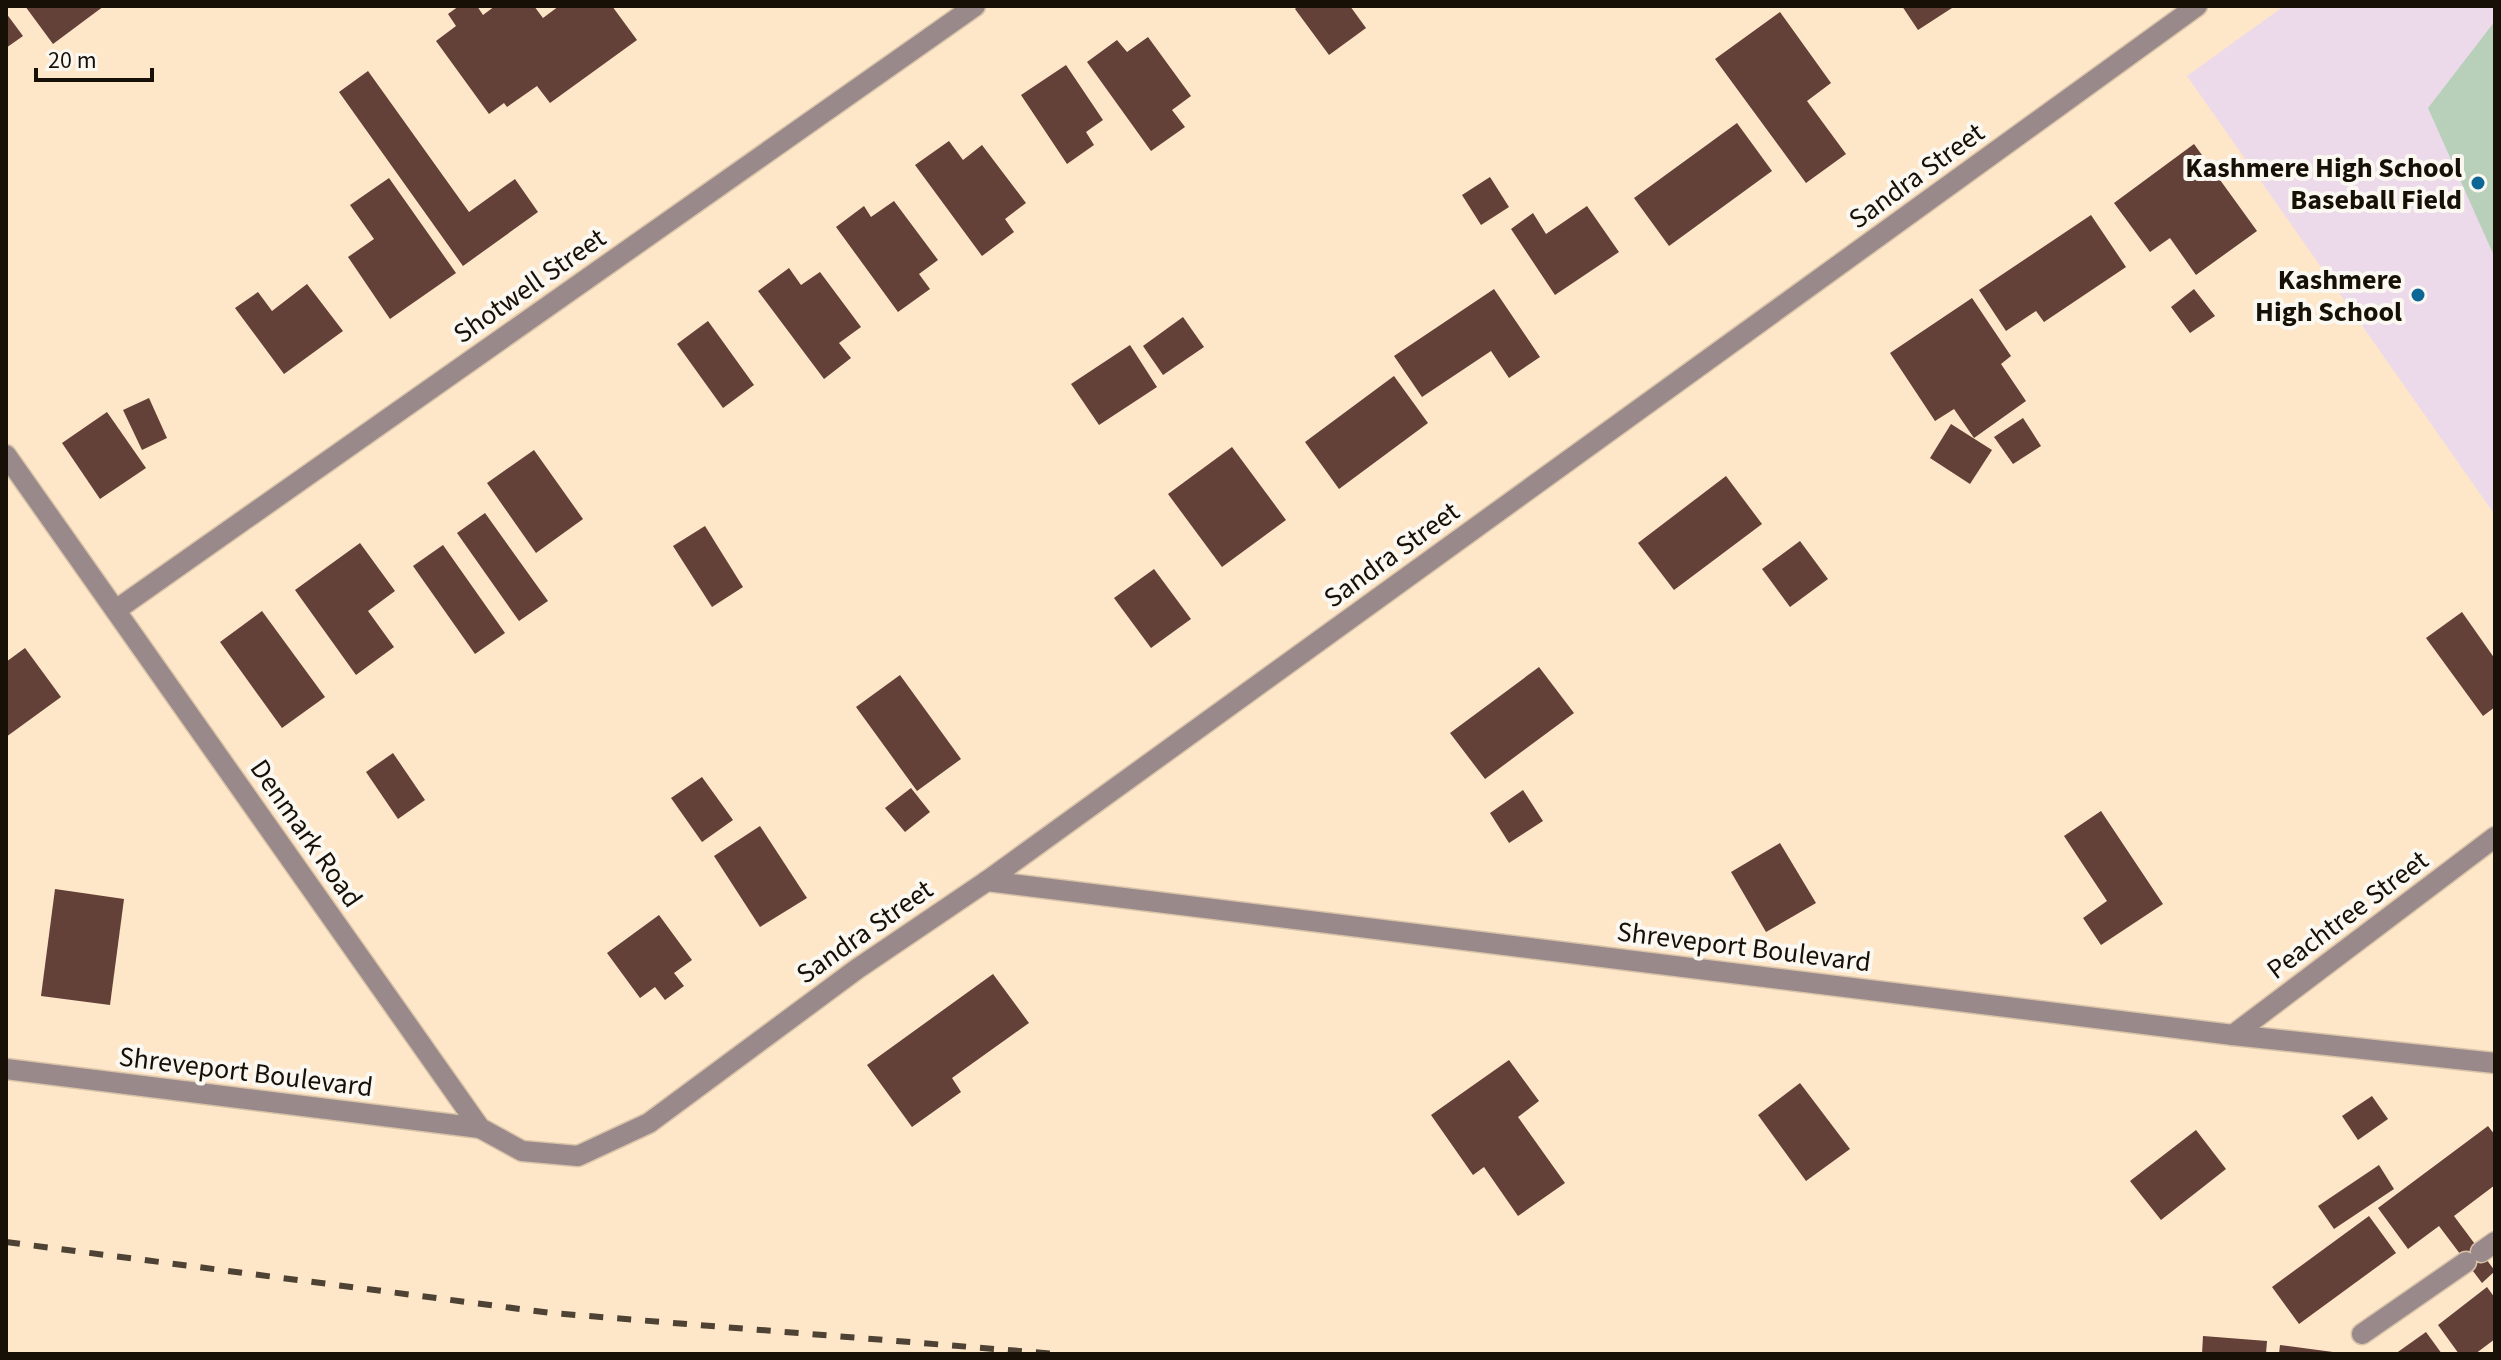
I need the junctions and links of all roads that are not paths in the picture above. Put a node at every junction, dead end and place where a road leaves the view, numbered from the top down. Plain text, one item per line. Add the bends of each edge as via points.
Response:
1 (975, 6) edge
2 (2197, 6) edge
3 (6, 455) edge
4 (116, 610) junction
5 (2495, 837) edge
6 (987, 881) junction
7 (2233, 1035) junction
8 (2495, 1063) edge
9 (6, 1069) edge
10 (480, 1128) junction
11 (613, 1140) joint
12 (2481, 1252) edge
13 (2362, 1334) dead end

1 - 4 street, Shotwell Street
2 - 6 street, Sandra Street
3 - 4 street, Denmark Road
4 - 10 street, Denmark Road
5 - 7 street, Peachtree Street
6 - 7 street, Shreveport Boulevard
6 - 11 street, Sandra Street via 857,969 649,1123
7 - 8 street, Shreveport Boulevard
9 - 10 street, Shreveport Boulevard
10 - 11 street, Denmark Road via 522,1151 578,1156
12 - 13 street

